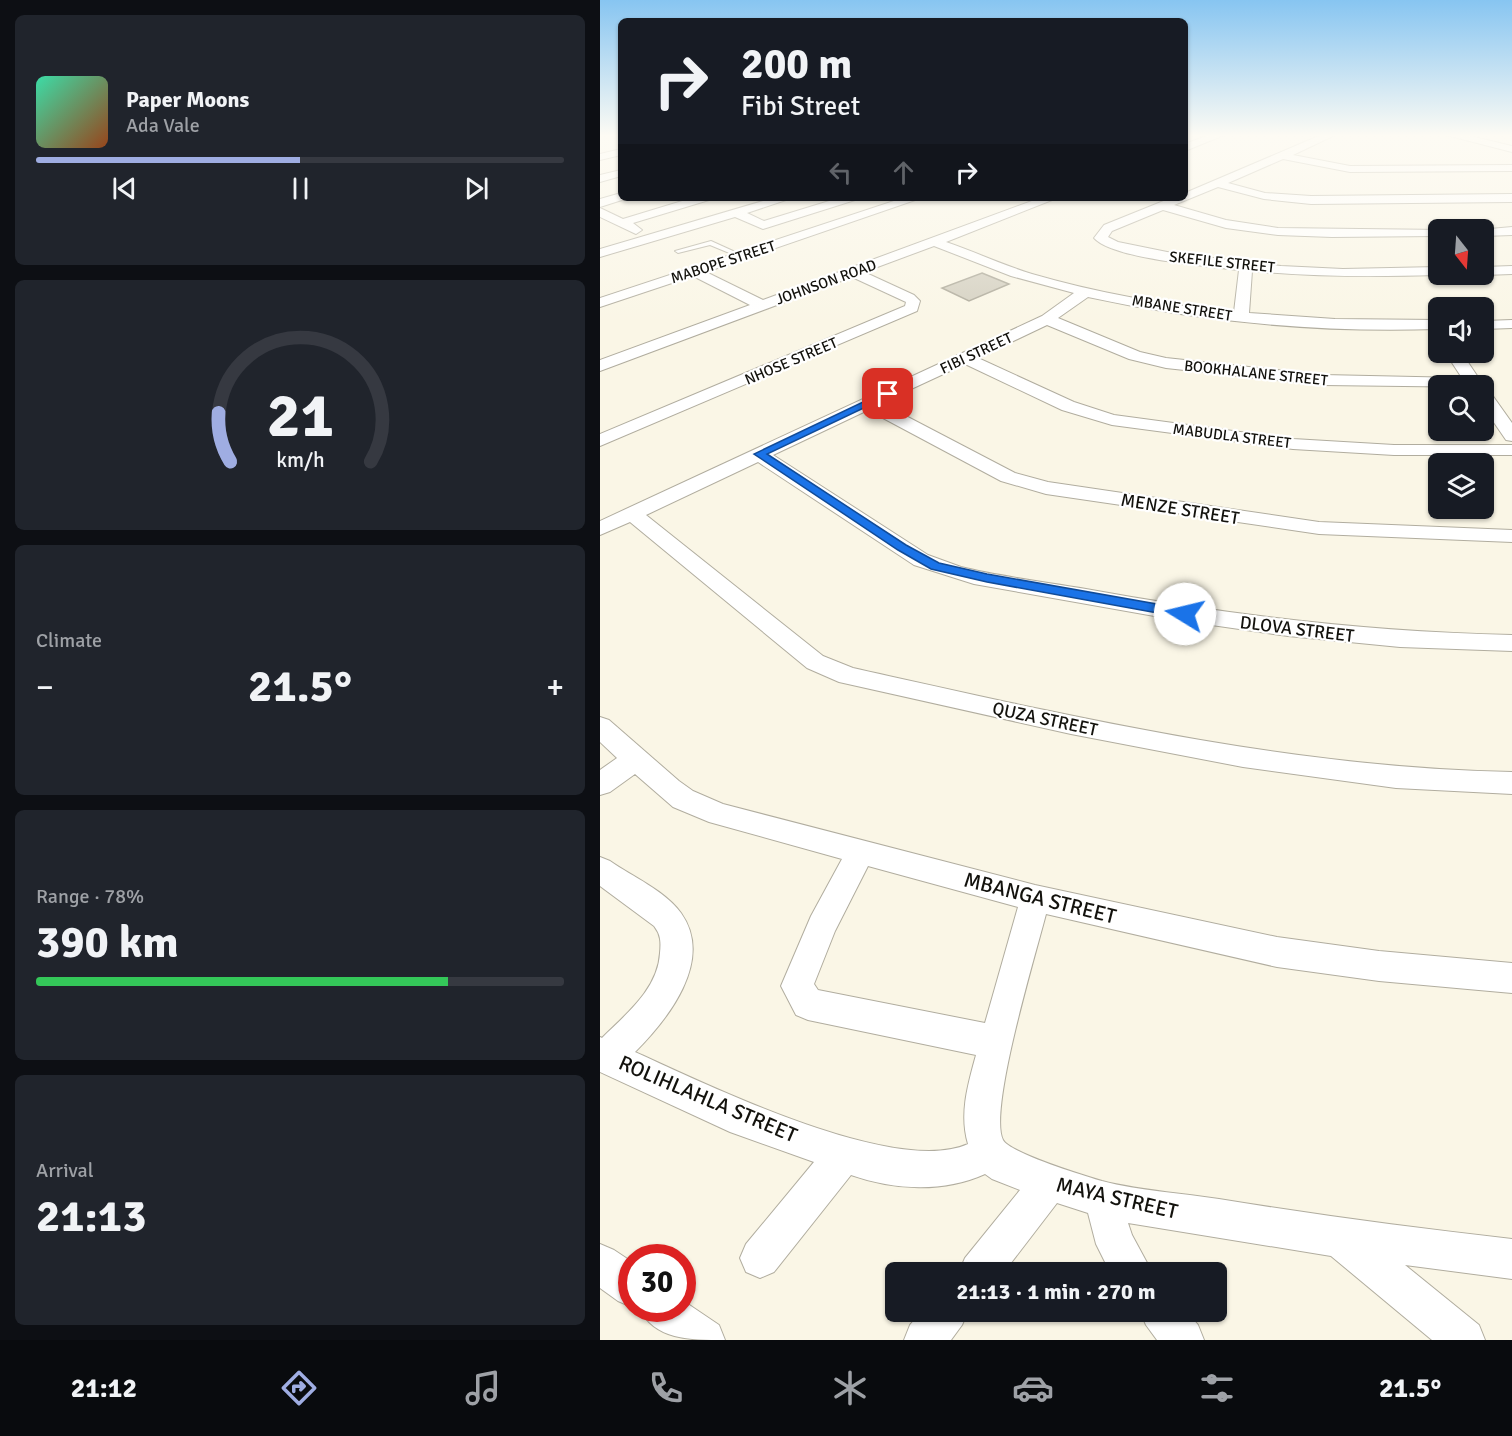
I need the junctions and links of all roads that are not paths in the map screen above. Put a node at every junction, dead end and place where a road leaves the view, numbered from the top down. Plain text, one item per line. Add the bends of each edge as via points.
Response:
1 (618, 198) edge
2 (1283, 198) edge
3 (1512, 198) edge
4 (695, 201) edge
5 (776, 201) edge
6 (840, 201) edge
7 (906, 201) edge
8 (1043, 201) edge
9 (1174, 201) edge
10 (600, 203) edge
11 (1163, 206) junction
12 (600, 212) edge
13 (737, 213) junction
14 (621, 223) junction
15 (1512, 231) edge
16 (1428, 232) edge
17 (1494, 232) edge
18 (651, 239) junction
19 (934, 242) junction
20 (678, 251) dead end
21 (600, 253) edge
22 (741, 256) junction
23 (1246, 265) junction
24 (1512, 270) edge
25 (1428, 271) edge
26 (1494, 271) edge
27 (695, 272) junction
28 (853, 272) junction
29 (1086, 291) junction
30 (604, 298) edge
31 (763, 306) junction
32 (1241, 317) junction
33 (1047, 319) junction
34 (1512, 324) edge
35 (1494, 325) edge
36 (1428, 328) edge
37 (966, 358) junction
38 (600, 366) edge
39 (1428, 385) edge
40 (868, 403) junction
41 (1494, 411) edge
42 (1512, 436) edge
43 (600, 441) edge
44 (1512, 450) edge
45 (759, 454) junction
46 (632, 514) junction
47 (600, 529) edge
48 (1512, 536) edge
49 (1512, 643) edge
50 (600, 727) edge
51 (635, 760) junction
52 (1512, 783) edge
53 (600, 784) edge
54 (860, 852) junction
55 (600, 870) edge
56 (1035, 898) junction
57 (1512, 978) edge
58 (997, 1042) junction
59 (604, 1055) edge
60 (989, 1153) junction
61 (844, 1154) junction
62 (1049, 1183) junction
63 (1103, 1200) junction
64 (1340, 1238) junction
65 (760, 1258) dead end
66 (1512, 1259) edge
67 (987, 1262) edge
68 (1126, 1262) edge
69 (600, 1264) edge
70 (618, 1277) edge
71 (679, 1322) edge
72 (939, 1322) edge
73 (1169, 1322) edge
74 (704, 1340) edge
75 (925, 1340) edge
76 (1183, 1340) edge
77 (1464, 1340) edge

1 - 10 street
2 - 3 street
4 - 14 street
5 - 13 street
6 - 13 street via 763,225
7 - 22 street, MABOPE STREET
8 - 19 street, JOHNSON ROAD
9 - 11 street, SKEFILE STREET
11 - 16 street via 1223,223 1287,231
11 - 23 street, SKEFILE STREET via 1108,228 1101,238 1148,254
12 - 14 street
13 - 18 street
14 - 18 street
15 - 17 street
18 - 21 street
19 - 28 street, JOHNSON ROAD
19 - 29 street, MBANE STREET via 1009,271
20 - 22 lane via 711,243
22 - 27 street, MABOPE STREET
23 - 25 street, SKEFILE STREET via 1330,273
23 - 32 street
24 - 26 street
27 - 30 street, MABOPE STREET
27 - 31 street
28 - 31 street, JOHNSON ROAD
28 - 43 street, NHOSE STREET via 914,301 912,308
29 - 32 street, MBANE STREET via 1184,311
29 - 33 street, FIBI STREET
31 - 38 street, JOHNSON ROAD
32 - 36 street, MBANE STREET
33 - 37 street, FIBI STREET
33 - 39 street, BOOKHALANE STREET via 1135,356 1166,363 1323,380
34 - 35 street
37 - 40 street, FIBI STREET
37 - 44 street, MABUDLA STREET via 1068,406 1112,420 1303,445
40 - 45 street, FIBI STREET
40 - 48 street, MENZE STREET via 1008,477 1046,488 1308,527
41 - 42 street
45 - 46 street, FIBI STREET
45 - 49 street, DLOVA STREET via 921,560 951,571 1279,628 1388,640
46 - 47 street, FIBI STREET
46 - 52 street, QUZA STREET via 815,662 848,676 1075,727 1266,760 1377,776
50 - 51 street, MBANGA STREET
51 - 53 street
51 - 54 street, MBANGA STREET via 683,799 708,810
54 - 56 street, MBANGA STREET
54 - 58 street via 797,986 808,1004
55 - 59 street via 671,924 677,957 669,986 659,1001
56 - 57 street, MBANGA STREET via 1278,952
56 - 58 street
58 - 60 street via 982,1106 982,1130
59 - 61 street, ROLIHLAHLA STREET via 743,1119
60 - 61 street, ROLIHLAHLA STREET via 963,1165 935,1170 900,1167
60 - 62 street, MAYA STREET via 1005,1166
61 - 65 street
62 - 63 street, MAYA STREET
62 - 67 street
63 - 64 street, MAYA STREET
63 - 68 street via 1115,1244
64 - 66 street, MAYA STREET
64 - 77 street
69 - 70 street
71 - 74 street
72 - 75 street
73 - 76 street

